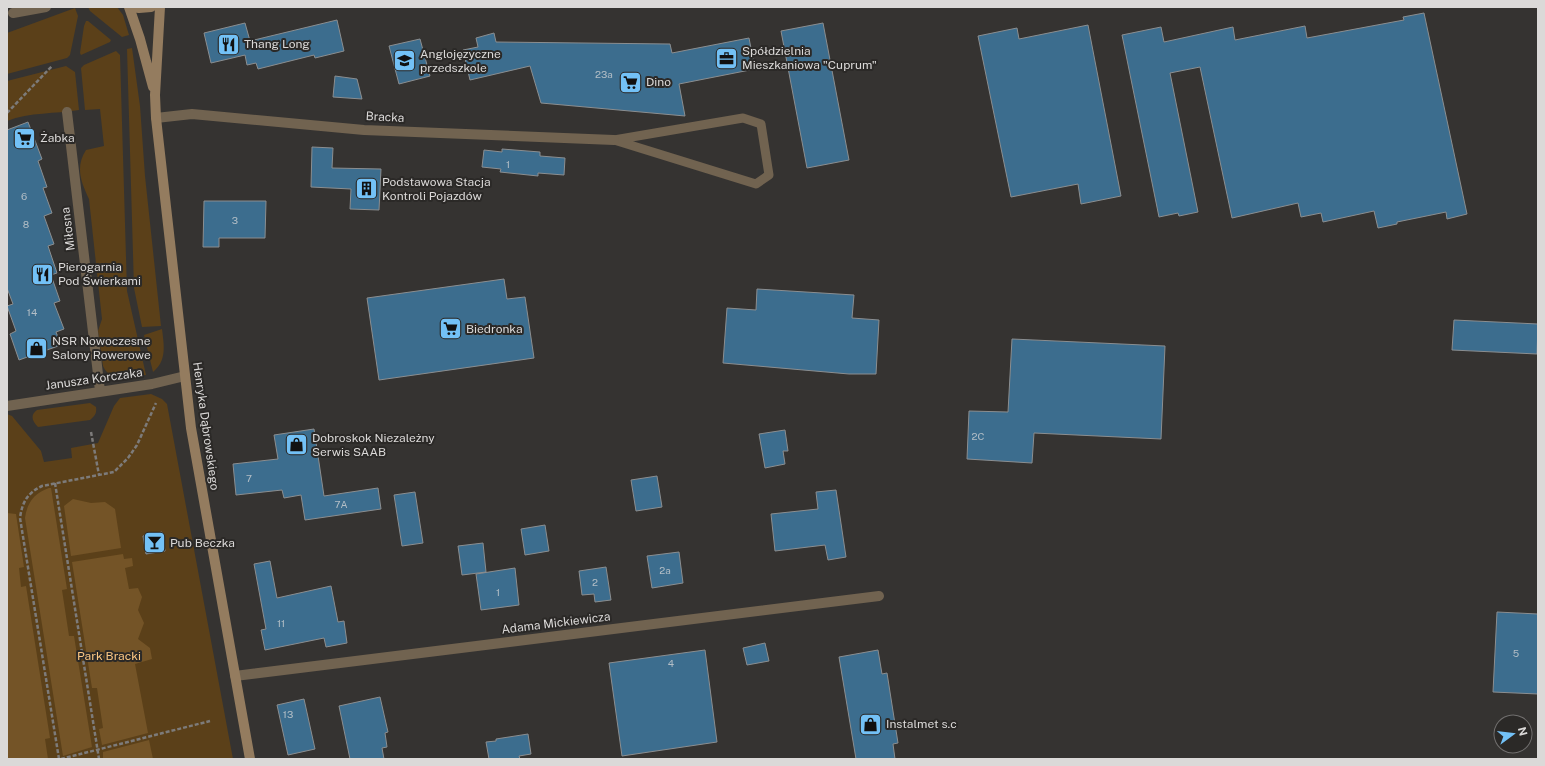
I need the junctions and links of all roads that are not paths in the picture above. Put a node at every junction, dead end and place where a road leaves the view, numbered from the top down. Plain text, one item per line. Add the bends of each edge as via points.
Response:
1 (24, 7) edge
2 (46, 7) edge
3 (129, 7) edge
4 (133, 7) edge
5 (151, 7) edge
6 (160, 7) edge
7 (10, 14) edge
8 (155, 94) junction
9 (68, 112) dead end
10 (156, 118) junction
11 (614, 140) junction
12 (185, 376) junction
13 (100, 391) junction
14 (7, 406) edge
15 (880, 596) dead end
16 (235, 676) junction
17 (250, 759) edge

1 - 7 street
2 - 7 street
3 - 8 street, Henryka Dąbrowskiego
4 - 5 street
6 - 8 street, Henryka Dąbrowskiego
8 - 10 street, Henryka Dąbrowskiego
9 - 13 street, Miłosna
10 - 11 street, Bracka via 192,114 364,130
10 - 12 street, Henryka Dąbrowskiego
11 - 11 lane via 756,184 769,175 761,124 743,118
12 - 13 street, Janusza Korczaka via 152,384
12 - 16 street, Henryka Dąbrowskiego via 190,428
13 - 14 street, Janusza Korczaka
15 - 16 street, Adama Mickiewicza
16 - 17 street, Henryka Dąbrowskiego

